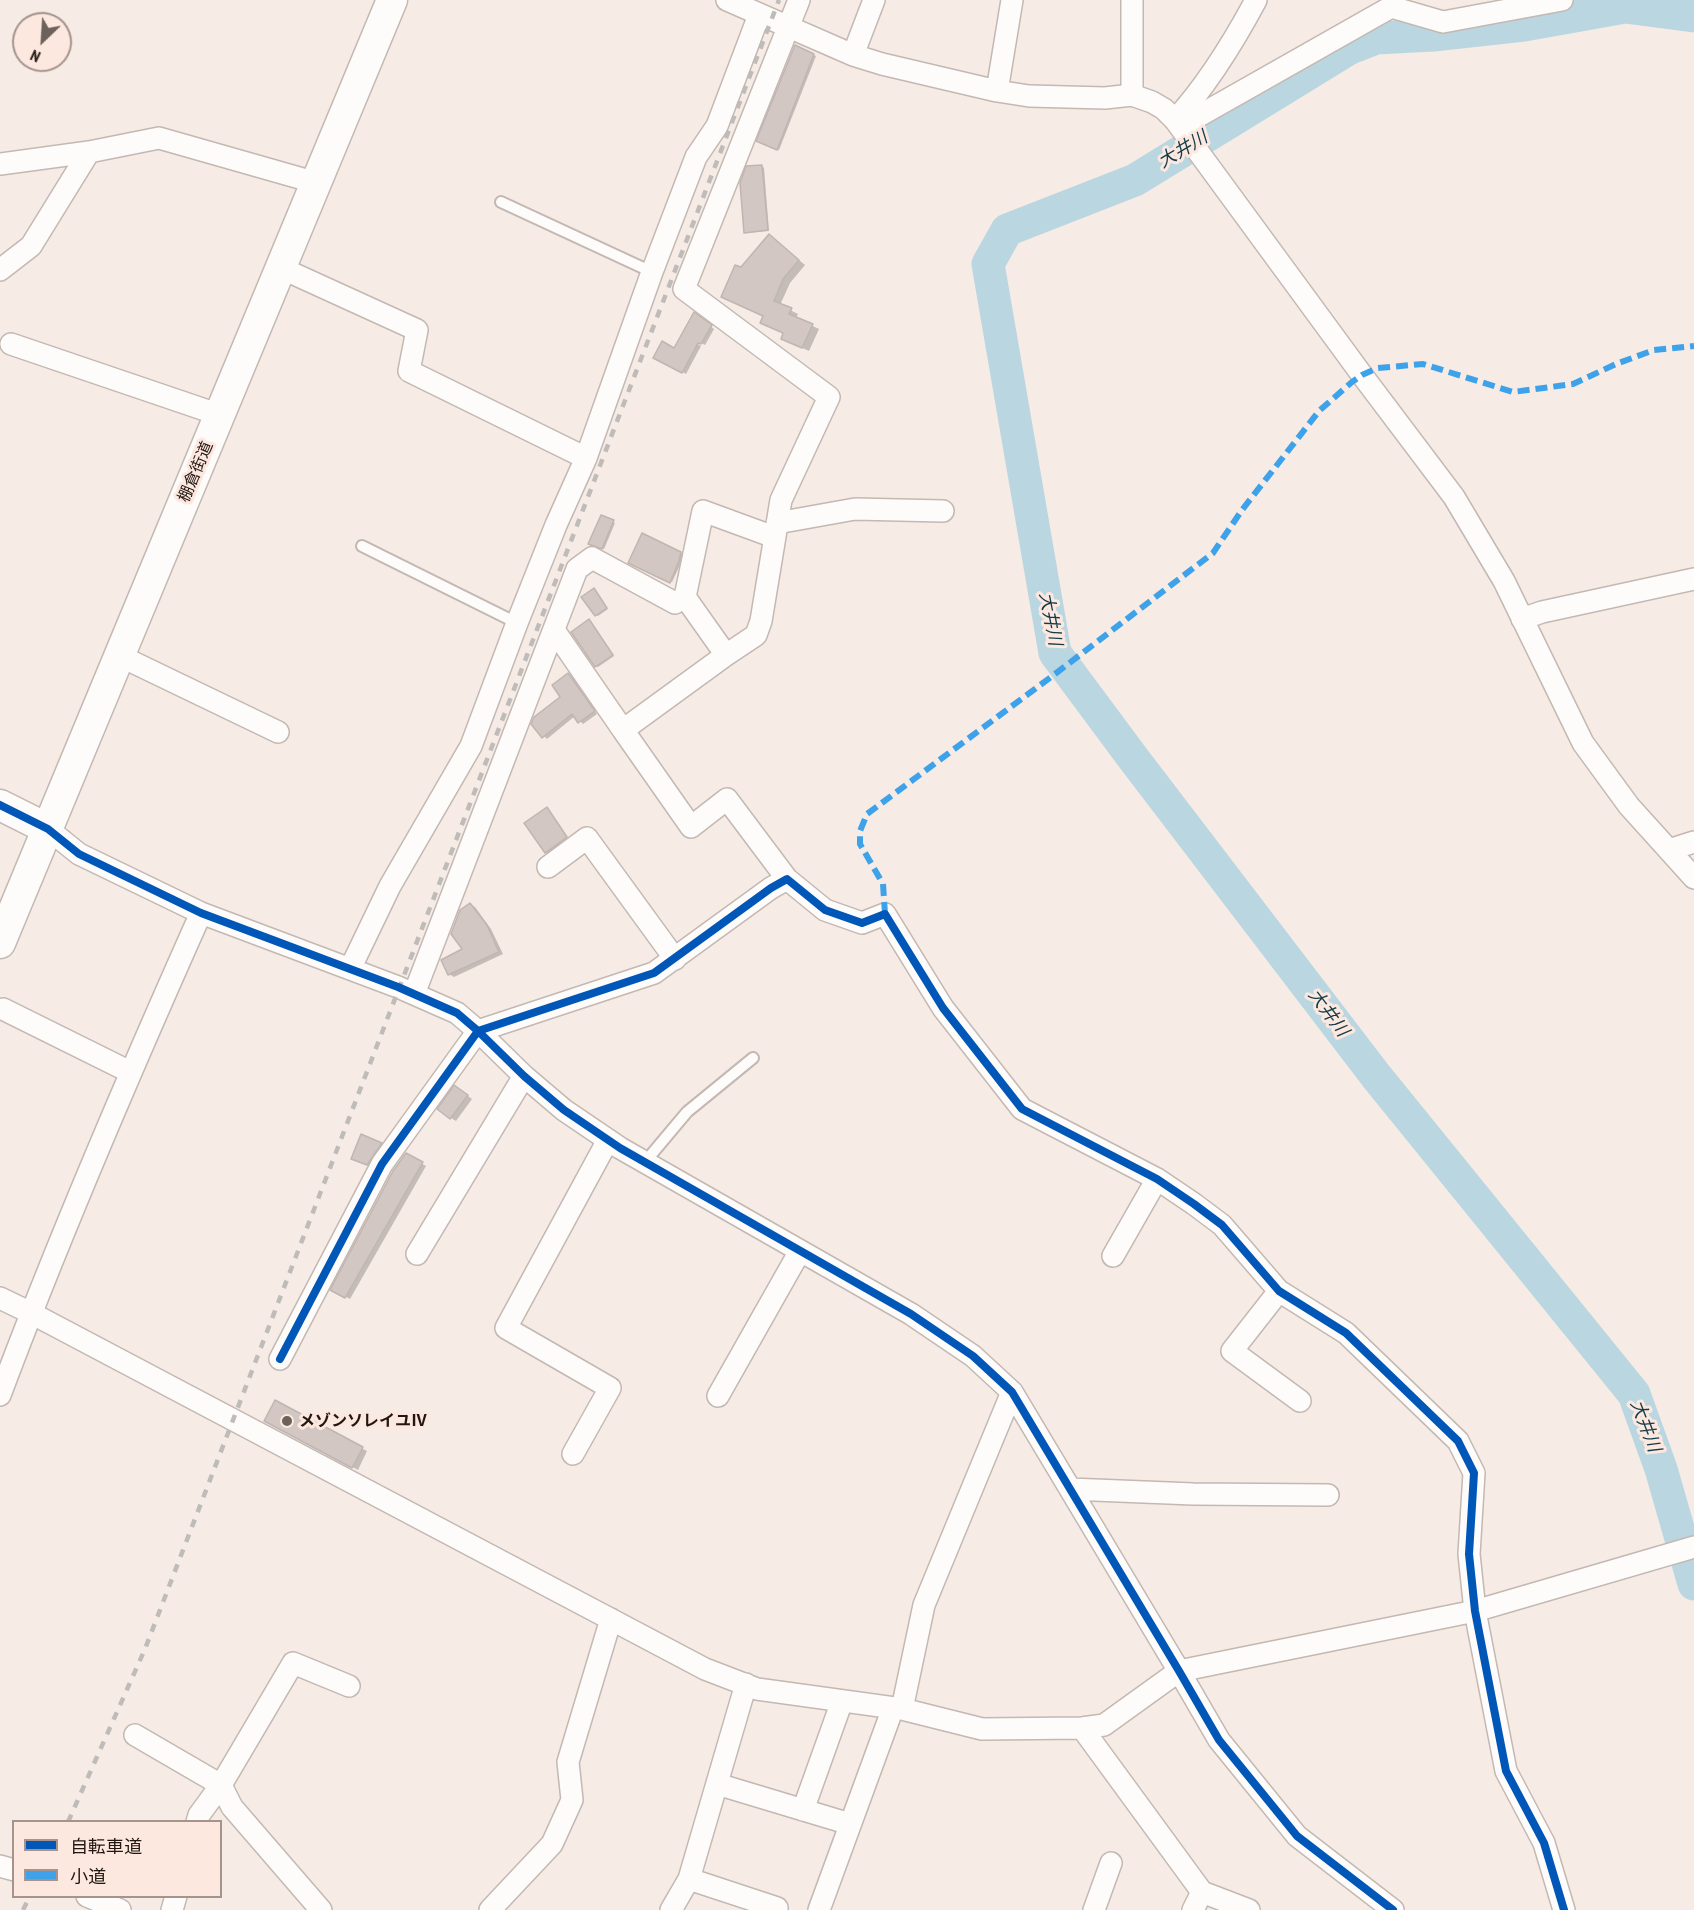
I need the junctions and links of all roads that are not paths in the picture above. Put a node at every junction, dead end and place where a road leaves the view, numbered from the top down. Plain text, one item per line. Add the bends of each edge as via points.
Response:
1 (392, 0) edge
2 (727, 0) edge
3 (799, 0) edge
4 (874, 0) edge
5 (1012, 0) edge
6 (1132, 0) edge
7 (1256, 0) edge
8 (1562, 0) edge
9 (759, 15) junction
10 (789, 28) junction
11 (853, 55) junction
12 (997, 91) junction
13 (1132, 95) junction
14 (1180, 125) junction
15 (89, 152) junction
16 (0, 164) edge
17 (317, 183) junction
18 (501, 202) dead end
19 (281, 268) junction
20 (0, 270) edge
21 (652, 272) junction
22 (11, 344) dead end
23 (220, 414) junction
24 (585, 458) junction
25 (943, 511) dead end
26 (775, 530) junction
27 (362, 546) dead end
28 (1694, 579) edge
29 (685, 597) junction
30 (1522, 619) junction
31 (517, 623) junction
32 (554, 630) junction
33 (118, 655) junction
34 (726, 655) junction
35 (622, 730) junction
36 (278, 732) dead end
37 (0, 805) edge
38 (48, 829) junction
39 (1694, 842) edge
40 (1669, 850) junction
41 (548, 867) dead end
42 (1694, 878) edge
43 (787, 879) junction
44 (201, 913) junction
45 (0, 943) edge
46 (675, 958) junction
47 (350, 969) junction
48 (414, 994) junction
49 (3, 1009) dead end
50 (478, 1031) junction
51 (753, 1058) dead end
52 (130, 1072) junction
53 (524, 1076) junction
54 (608, 1140) junction
55 (645, 1162) junction
56 (1157, 1179) junction
57 (800, 1251) junction
58 (417, 1254) dead end
59 (1113, 1256) dead end
60 (1278, 1291) junction
61 (0, 1298) edge
62 (31, 1312) junction
63 (280, 1359) dead end
64 (1011, 1392) junction
65 (0, 1395) edge
66 (718, 1396) dead end
67 (1300, 1401) dead end
68 (573, 1454) dead end
69 (1070, 1489) junction
70 (1328, 1495) dead end
71 (1694, 1547) edge
72 (1475, 1611) junction
73 (611, 1619) junction
74 (1179, 1671) junction
75 (746, 1684) junction
76 (349, 1686) dead end
77 (842, 1701) junction
78 (897, 1708) junction
79 (1082, 1728) junction
80 (135, 1735) dead end
81 (717, 1784) junction
82 (221, 1785) junction
83 (803, 1810) junction
84 (197, 1820) edge
85 (850, 1824) junction
86 (1111, 1863) dead end
87 (689, 1879) junction
88 (1198, 1901) edge
89 (778, 1909) edge
90 (321, 1910) edge
91 (490, 1910) edge
92 (671, 1910) edge
93 (819, 1910) edge
94 (1094, 1910) edge
95 (1249, 1910) edge
96 (1392, 1910) edge
97 (1564, 1910) edge

1 - 17 street, 棚倉街道
2 - 9 street
3 - 10 street
4 - 11 street
5 - 12 street
6 - 13 street
7 - 14 street
8 - 14 street via 1443,22 1391,7
9 - 10 street
9 - 21 street via 717,126 696,157
10 - 11 street
10 - 26 street via 684,289 830,398 781,500
11 - 12 street
12 - 13 street via 1029,96
13 - 14 street via 1152,102
14 - 30 street via 1455,496
15 - 16 street
15 - 17 street via 159,138
15 - 20 street via 31,246
17 - 19 street, 棚倉街道
18 - 21 lane
19 - 23 street, 棚倉街道
19 - 24 street via 417,330 409,371
21 - 24 street
22 - 23 street
23 - 33 street, 棚倉街道
24 - 31 street
25 - 26 street via 855,509
26 - 29 street via 703,512
26 - 34 street via 756,635
27 - 31 lane
28 - 30 street
29 - 32 street via 675,603 592,558 577,568
29 - 34 street
30 - 40 street via 1583,743 1629,806
31 - 47 street via 471,746 390,886
32 - 35 street
32 - 48 street
33 - 36 street
33 - 38 street, 棚倉街道
34 - 35 street
35 - 43 street via 691,828 727,799
37 - 38 street
38 - 44 street via 79,854
38 - 45 street, 棚倉街道
39 - 40 street
40 - 42 street
41 - 46 street via 586,837
43 - 46 street
43 - 56 street via 825,910 861,923 885,914 943,1008 1022,1109
44 - 47 street
44 - 52 street
46 - 50 street via 654,973
47 - 48 street
48 - 50 street via 457,1013
49 - 52 street
50 - 53 street
50 - 63 street via 382,1164
51 - 55 lane via 687,1112
52 - 62 street
53 - 54 street
53 - 58 street
54 - 55 street
54 - 68 street via 506,1328 610,1388
55 - 57 street
56 - 59 street
56 - 60 street via 1222,1225
57 - 64 street via 911,1314 973,1356
57 - 66 street
60 - 67 street via 1233,1351
60 - 72 street via 1346,1334 1458,1441 1474,1473 1469,1554
61 - 62 street
62 - 65 street
62 - 73 street
64 - 69 street
64 - 78 street via 924,1605
69 - 70 street
69 - 74 street
71 - 72 street
72 - 74 street
72 - 97 street via 1506,1771 1545,1843
73 - 75 street via 705,1669
73 - 91 street via 568,1762 573,1800 552,1844
74 - 79 street via 1104,1725
74 - 96 street via 1219,1740 1297,1836
75 - 77 street via 757,1689
75 - 81 street
76 - 82 street via 293,1663
77 - 78 street
77 - 83 street
78 - 79 street via 982,1729
78 - 85 street
79 - 88 street
80 - 82 street
81 - 83 street
81 - 87 street
82 - 84 street
82 - 90 street via 232,1807
83 - 85 street
85 - 93 street
86 - 94 street
87 - 89 street
87 - 92 street
88 - 95 street

